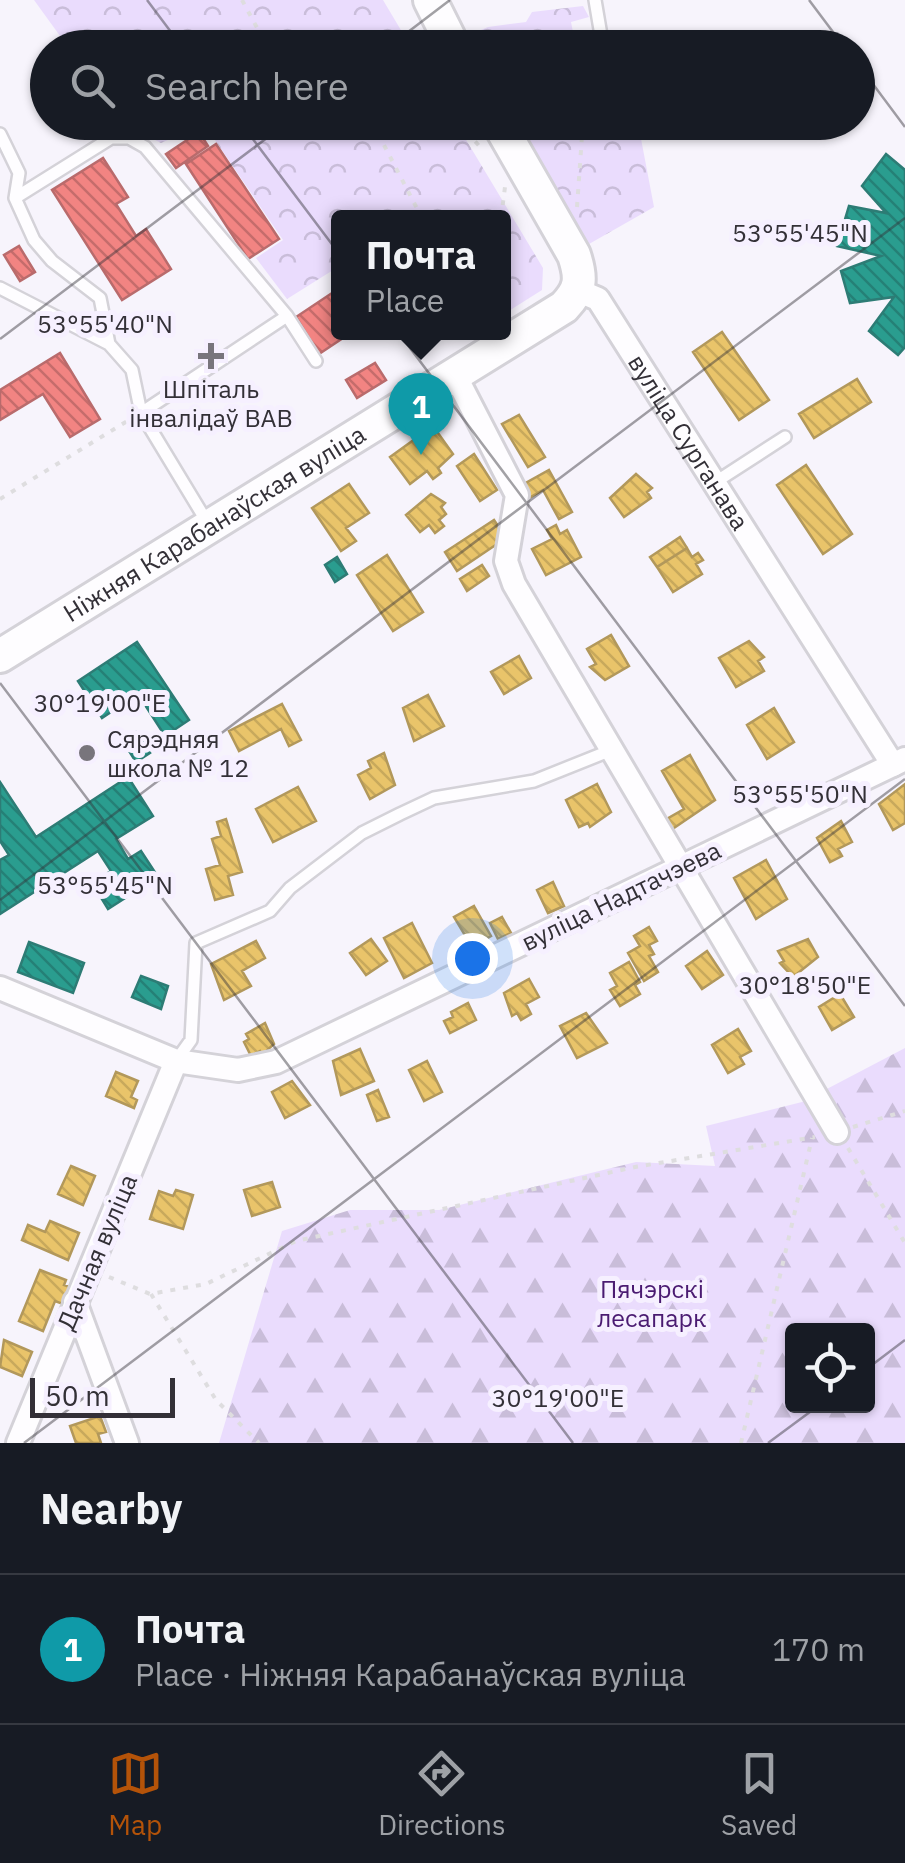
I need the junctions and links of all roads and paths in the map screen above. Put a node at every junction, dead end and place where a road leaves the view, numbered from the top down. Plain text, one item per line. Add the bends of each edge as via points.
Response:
1 (242, 0) edge
2 (430, 0) edge
3 (595, 0) edge
4 (258, 30) edge
5 (445, 30) edge
6 (601, 30) edge
7 (0, 134) edge
8 (107, 140) edge
9 (133, 140) edge
10 (381, 140) edge
11 (476, 140) edge
12 (508, 140) edge
13 (582, 140) edge
14 (495, 160) dead end
15 (516, 192) dead end
16 (15, 198) junction
17 (418, 210) edge
18 (502, 210) edge
19 (576, 215) dead end
20 (0, 288) edge
21 (579, 291) junction
22 (287, 316) junction
23 (109, 344) junction
24 (316, 361) dead end
25 (455, 375) junction
26 (141, 413) junction
27 (785, 436) dead end
28 (714, 483) junction
29 (0, 500) edge
30 (210, 525) junction
31 (0, 656) edge
32 (614, 749) junction
33 (899, 762) edge
34 (682, 866) junction
35 (0, 988) edge
36 (176, 1061) junction
37 (905, 1111) edge
38 (838, 1132) junction
39 (812, 1138) junction
40 (905, 1243) edge
41 (91, 1270) junction
42 (150, 1294) junction
43 (75, 1302) junction
44 (18, 1443) edge
45 (127, 1443) edge
46 (259, 1443) edge
47 (741, 1443) edge

1 - 4 path
2 - 5 main road
3 - 6 lane
7 - 16 lane via 20,174
8 - 16 lane
9 - 22 lane
10 - 17 path
11 - 14 path
12 - 21 main road via 574,255
13 - 19 path
15 - 18 path via 506,177
16 - 23 lane via 34,240 100,298
20 - 23 lane
21 - 25 main road, Ніжняя Карабанаўская вуліца
21 - 28 street, вуліца Сурганава via 598,298
22 - 24 lane
22 - 26 lane
23 - 26 lane via 132,370
25 - 30 main road, Ніжняя Карабанаўская вуліца
25 - 32 street via 516,495 506,561 514,584
26 - 29 path
26 - 30 lane
27 - 28 lane
28 - 33 street, вуліца Сурганава
30 - 31 main road, Ніжняя Карабанаўская вуліца
32 - 34 street
32 - 36 lane via 534,782 434,798 362,833 270,911 196,943 191,1040
33 - 34 street, вуліца Надтачэева
34 - 36 street, вуліца Надтачэева via 276,1062 238,1070
34 - 38 street
35 - 36 street, вуліца Надтачэева
36 - 41 street, Дачная вуліца
37 - 38 path
38 - 39 path
38 - 40 path
39 - 42 path via 635,1167 296,1241 206,1284
39 - 47 path
41 - 42 path
41 - 43 street, Дачная вуліца
42 - 46 path via 216,1400
43 - 44 street, Дачная вуліца
43 - 45 street

